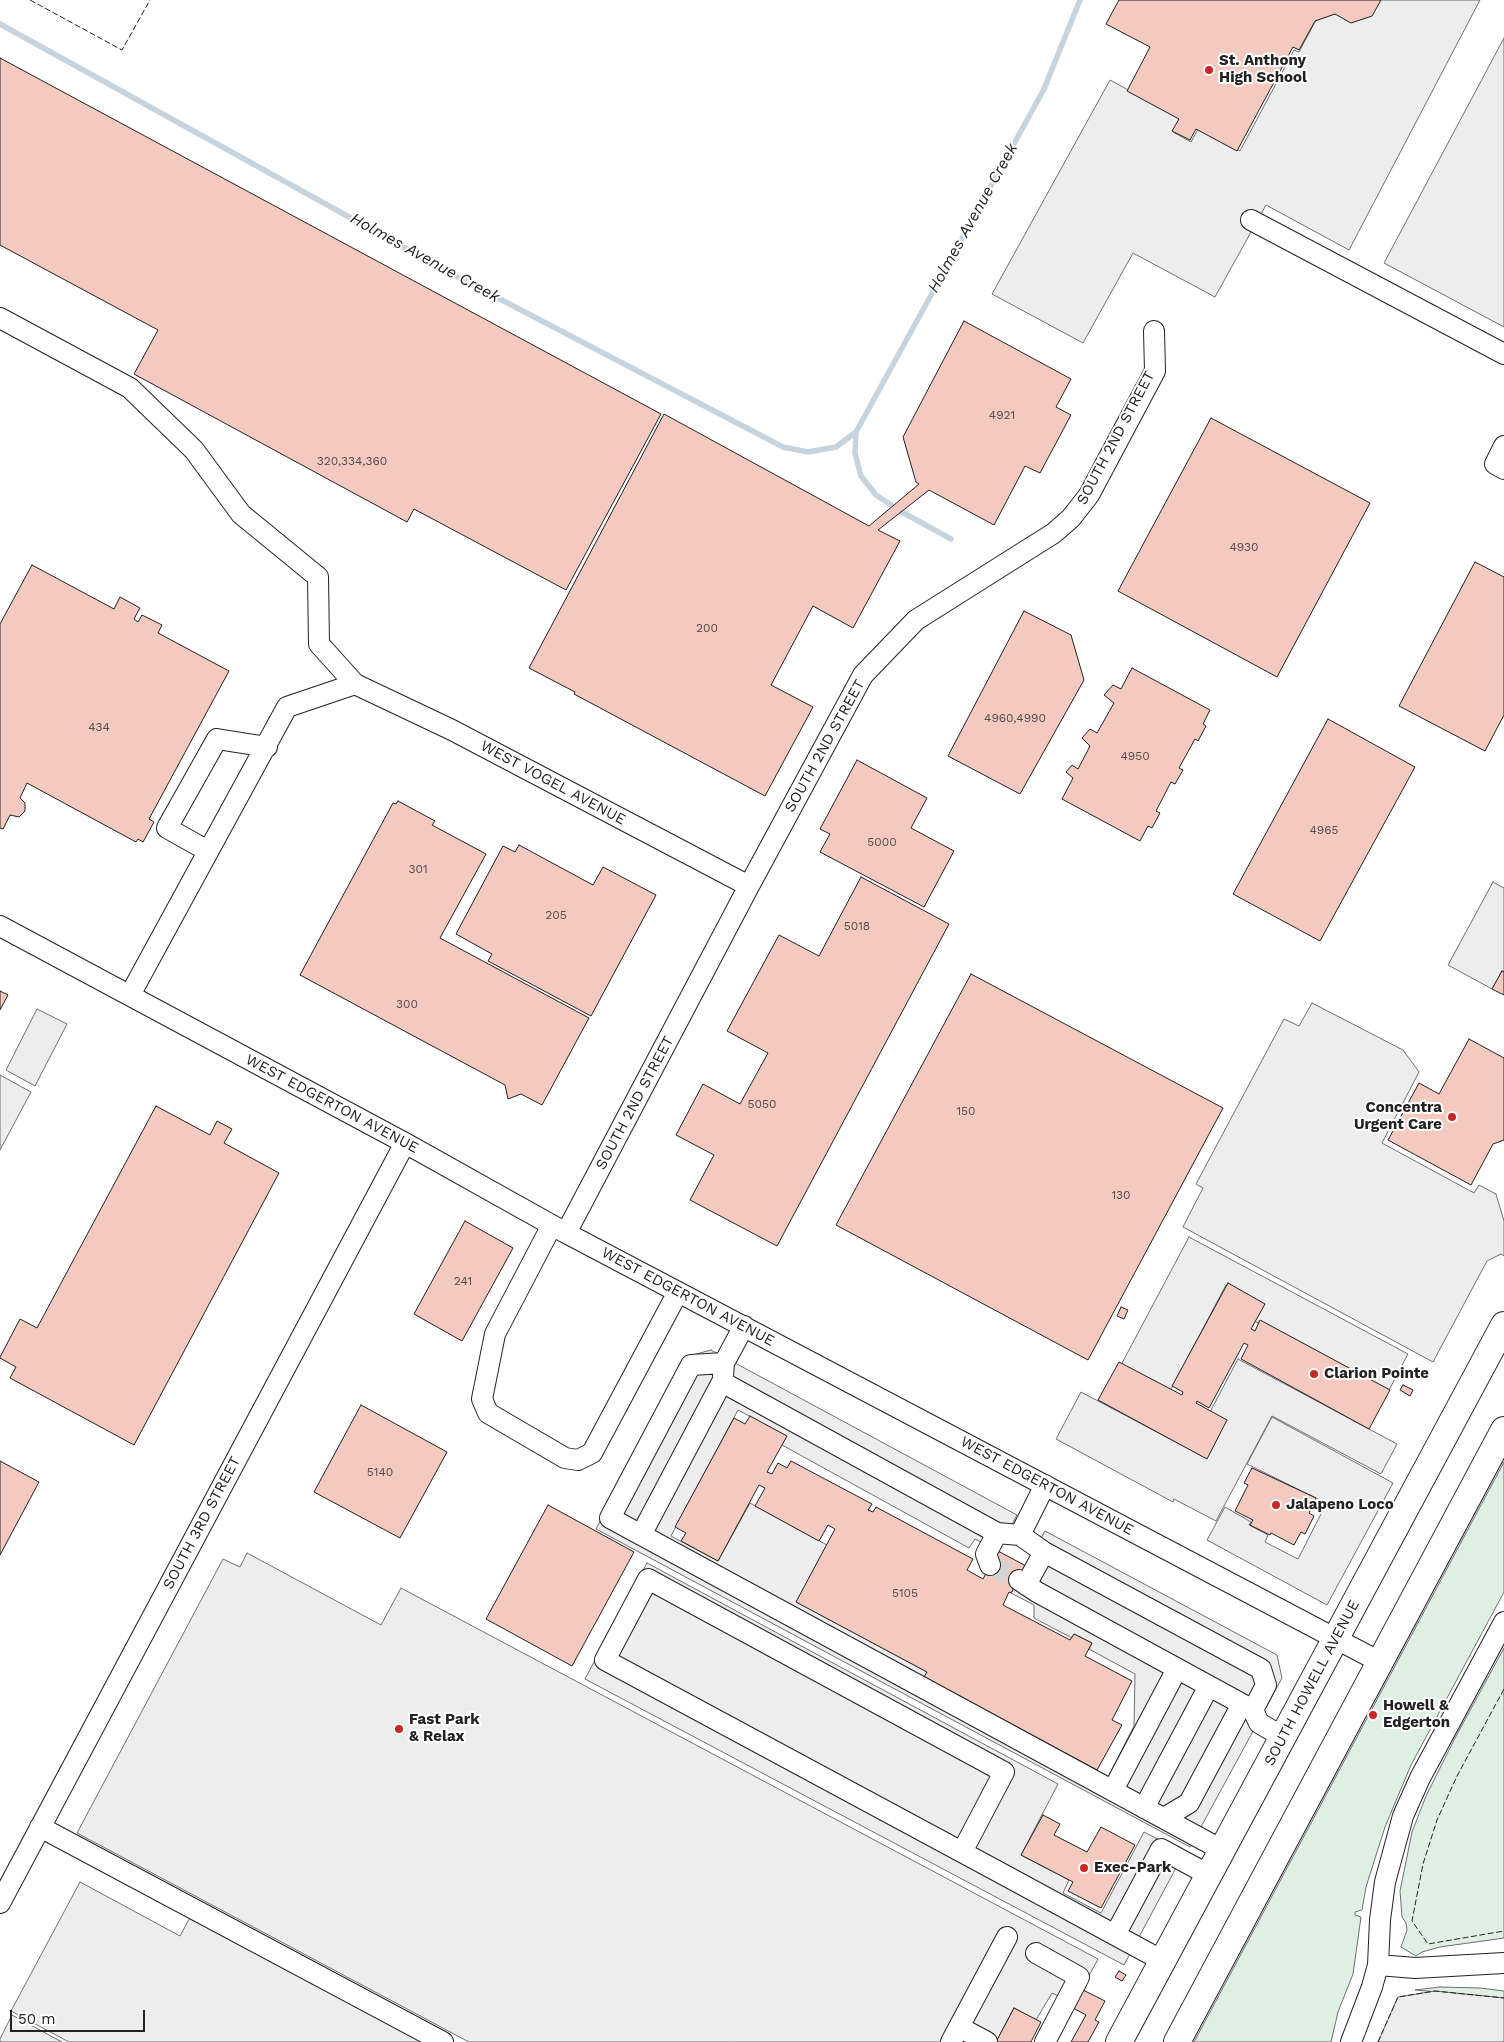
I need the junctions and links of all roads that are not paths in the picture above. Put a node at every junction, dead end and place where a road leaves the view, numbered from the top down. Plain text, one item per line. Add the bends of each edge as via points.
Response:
1 (1251, 220) dead end
2 (0, 318) edge
3 (1154, 331) dead end
4 (1504, 354) edge
5 (1504, 446) edge
6 (1504, 469) edge
7 (355, 684) junction
8 (267, 747) junction
9 (208, 851) junction
10 (749, 886) junction
11 (0, 926) edge
12 (130, 995) junction
13 (405, 1143) junction
14 (559, 1229) junction
15 (678, 1292) junction
16 (1504, 1325) edge
17 (744, 1326) junction
18 (723, 1373) junction
19 (1504, 1430) edge
20 (1045, 1485) junction
21 (997, 1533) junction
22 (641, 1535) junction
23 (1020, 1535) junction
24 (1044, 1552) junction
25 (990, 1565) dead end
26 (1504, 1622) edge
27 (1336, 1638) junction
28 (1380, 1662) junction
29 (1177, 1669) junction
30 (1209, 1686) junction
31 (1247, 1707) junction
32 (1283, 1736) junction
33 (1113, 1790) junction
34 (1144, 1808) junction
35 (1164, 1818) junction
36 (40, 1827) junction
37 (1222, 1850) junction
38 (962, 1852) junction
39 (1209, 1875) junction
40 (0, 1903) edge
41 (1115, 1935) junction
42 (1007, 1937) dead end
43 (1036, 1953) dead end
44 (1163, 1961) junction
45 (1504, 1963) edge
46 (1378, 1966) junction
47 (955, 2035) edge
48 (444, 2042) edge
49 (987, 2042) edge
50 (1045, 2042) edge
51 (1120, 2042) edge
52 (1177, 2042) edge
53 (1351, 2042) edge

1 - 4 street
2 - 7 street via 130,388 194,450 241,514 318,577 319,644
3 - 10 street, SOUTH 2ND STREET via 1155,371 1089,495 1071,518 1054,532 916,620 864,675
5 - 6 street via 1495,464
7 - 8 street via 287,707
7 - 10 street, WEST VOGEL AVENUE via 452,730
8 - 9 street
8 - 9 street via 217,739 167,828
9 - 12 street
10 - 14 street, SOUTH 2ND STREET
11 - 12 street, WEST EDGERTON AVENUE
12 - 13 street, WEST EDGERTON AVENUE
13 - 14 street, WEST EDGERTON AVENUE
13 - 36 street, SOUTH 3RD STREET
14 - 15 street, WEST EDGERTON AVENUE
14 - 15 street, SOUTH 2ND STREET via 495,1334 482,1399 488,1413 564,1458 578,1460 592,1453
15 - 17 street, WEST EDGERTON AVENUE
16 - 27 main road, SOUTH HOWELL AVENUE
17 - 18 street
17 - 20 street, WEST EDGERTON AVENUE
18 - 21 street
18 - 22 street
18 - 22 street via 691,1365 610,1518
19 - 28 main road
20 - 23 street
20 - 27 street, WEST EDGERTON AVENUE
21 - 23 street
21 - 25 street via 986,1554
22 - 33 street
23 - 24 street
24 - 29 street via 1022,1582
24 - 31 street via 1261,1670 1266,1685
26 - 46 street via 1403,1816 1385,1882
27 - 28 street, WEST EDGERTON AVENUE
27 - 32 main road, SOUTH HOWELL AVENUE
28 - 52 main road
29 - 30 street
29 - 33 street
30 - 31 street
30 - 34 street
31 - 32 street via 1259,1723
31 - 35 street via 1189,1803
32 - 37 main road, SOUTH HOWELL AVENUE
33 - 34 street
34 - 35 street
35 - 37 street
36 - 40 street, SOUTH 3RD STREET
36 - 48 street
37 - 39 main road, SOUTH HOWELL AVENUE
38 - 38 street via 605,1660 648,1579 1004,1772
38 - 41 street
39 - 41 street via 1161,1849
39 - 44 main road, SOUTH HOWELL AVENUE
41 - 44 street
42 - 47 street
43 - 50 street via 1079,1976
44 - 51 main road, SOUTH HOWELL AVENUE
45 - 46 street via 1415,1968
46 - 53 street
47 - 49 street

